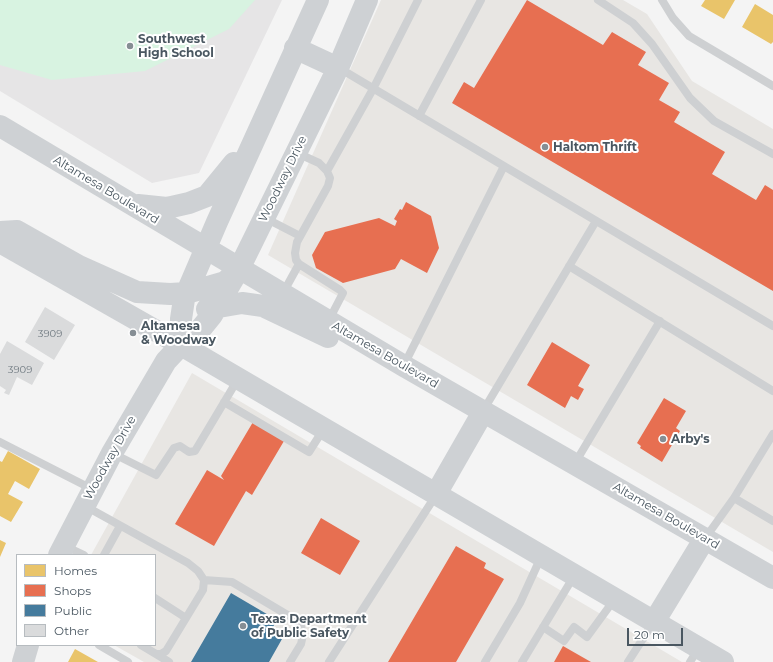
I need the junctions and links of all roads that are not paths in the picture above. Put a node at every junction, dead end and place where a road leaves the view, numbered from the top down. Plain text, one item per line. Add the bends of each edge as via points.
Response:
1 (318, 0) edge
2 (367, 0) edge
3 (418, 0) edge
4 (481, 0) edge
5 (598, 0) edge
6 (662, 0) edge
7 (295, 48) junction
8 (338, 68) junction
9 (773, 86) edge
10 (373, 89) junction
11 (419, 116) junction
12 (0, 126) edge
13 (257, 132) junction
14 (296, 153) junction
15 (773, 154) edge
16 (504, 166) junction
17 (327, 171) junction
18 (132, 205) junction
19 (265, 218) junction
20 (596, 221) junction
21 (0, 232) edge
22 (300, 236) junction
23 (0, 242) edge
24 (205, 248) junction
25 (299, 264) junction
26 (570, 266) junction
27 (240, 269) junction
28 (187, 293) junction
29 (282, 294) junction
30 (216, 307) junction
31 (181, 319) junction
32 (328, 321) junction
33 (660, 321) junction
34 (773, 326) edge
35 (181, 345) junction
36 (404, 366) junction
37 (238, 378) junction
38 (773, 391) edge
39 (224, 402) junction
40 (483, 412) junction
41 (324, 429) junction
42 (773, 434) edge
43 (0, 442) edge
44 (112, 453) junction
45 (574, 464) junction
46 (436, 494) junction
47 (88, 497) junction
48 (734, 498) junction
49 (773, 521) edge
50 (120, 526) junction
51 (705, 538) junction
52 (61, 550) edge
53 (79, 554) edge
54 (105, 554) edge
55 (541, 556) junction
56 (575, 576) junction
57 (773, 578) edge
58 (204, 580) junction
59 (156, 599) edge
60 (614, 599) junction
61 (186, 618) junction
62 (654, 622) junction
63 (543, 627) junction
64 (28, 646) edge
65 (101, 646) edge
66 (143, 646) edge
67 (156, 654) junction
68 (694, 655) edge
69 (23, 662) edge
70 (128, 662) edge
71 (170, 662) edge
72 (290, 662) edge
73 (329, 662) edge
74 (486, 662) edge
75 (522, 662) edge
76 (628, 662) edge
77 (723, 662) edge

1 - 7 main road
2 - 8 main road, Woodway Drive
3 - 10 lane
4 - 11 lane
5 - 15 lane via 633,23 652,44 690,98 714,121
6 - 9 lane via 688,36
7 - 8 main road
7 - 13 main road
8 - 10 lane
8 - 14 main road, Woodway Drive
10 - 11 lane
10 - 17 lane
11 - 16 lane
12 - 18 main road, Altamesa Boulevard
13 - 18 main road via 207,196 167,208
13 - 24 main road
14 - 17 lane via 319,163
14 - 19 main road, Woodway Drive
16 - 20 lane
16 - 36 lane
17 - 22 lane via 330,178 328,186
18 - 24 main road, Altamesa Boulevard
19 - 22 lane
19 - 27 main road, Woodway Drive
20 - 26 lane
20 - 34 lane
21 - 28 main road via 17,231 79,266 137,292
22 - 25 lane via 295,253
23 - 35 main road
24 - 27 main road, Altamesa Boulevard
24 - 28 main road
25 - 29 lane
25 - 32 lane via 343,293
26 - 33 lane
26 - 40 lane
27 - 28 main road via 225,282
27 - 29 main road, Altamesa Boulevard
27 - 30 main road, Woodway Drive
28 - 31 main road
29 - 32 main road, Altamesa Boulevard
30 - 31 main road
30 - 35 main road, Woodway Drive via 199,331
30 - 36 main road via 242,303 263,306 374,360
31 - 35 main road
32 - 36 main road, Altamesa Boulevard
33 - 38 lane
33 - 45 lane
35 - 37 main road
35 - 44 main road, Woodway Drive via 166,361
36 - 40 main road, Altamesa Boulevard
37 - 39 lane
37 - 41 main road
39 - 41 lane via 309,452
39 - 44 lane via 195,451 189,452 180,446 174,448 156,475
40 - 45 main road, Altamesa Boulevard
40 - 46 main road
41 - 46 main road
42 - 48 lane
43 - 47 lane
44 - 47 main road, Woodway Drive
45 - 51 main road, Altamesa Boulevard
46 - 55 main road
46 - 73 lane
47 - 50 lane
47 - 52 main road, Woodway Drive
48 - 49 lane
48 - 51 lane
50 - 54 lane
50 - 58 lane via 188,563
51 - 57 main road, Altamesa Boulevard
51 - 62 main road
52 - 53 lane
55 - 56 main road
55 - 74 lane via 520,603
56 - 60 main road
56 - 63 lane
58 - 61 lane via 203,590
58 - 72 lane via 232,582 296,620 303,635 301,644
59 - 61 lane
60 - 62 main road
60 - 63 lane via 587,637 574,627 564,641
61 - 67 lane via 166,652
62 - 68 main road
62 - 76 lane
63 - 75 lane
64 - 69 main road
65 - 70 lane
66 - 67 lane
67 - 71 lane
68 - 77 main road

